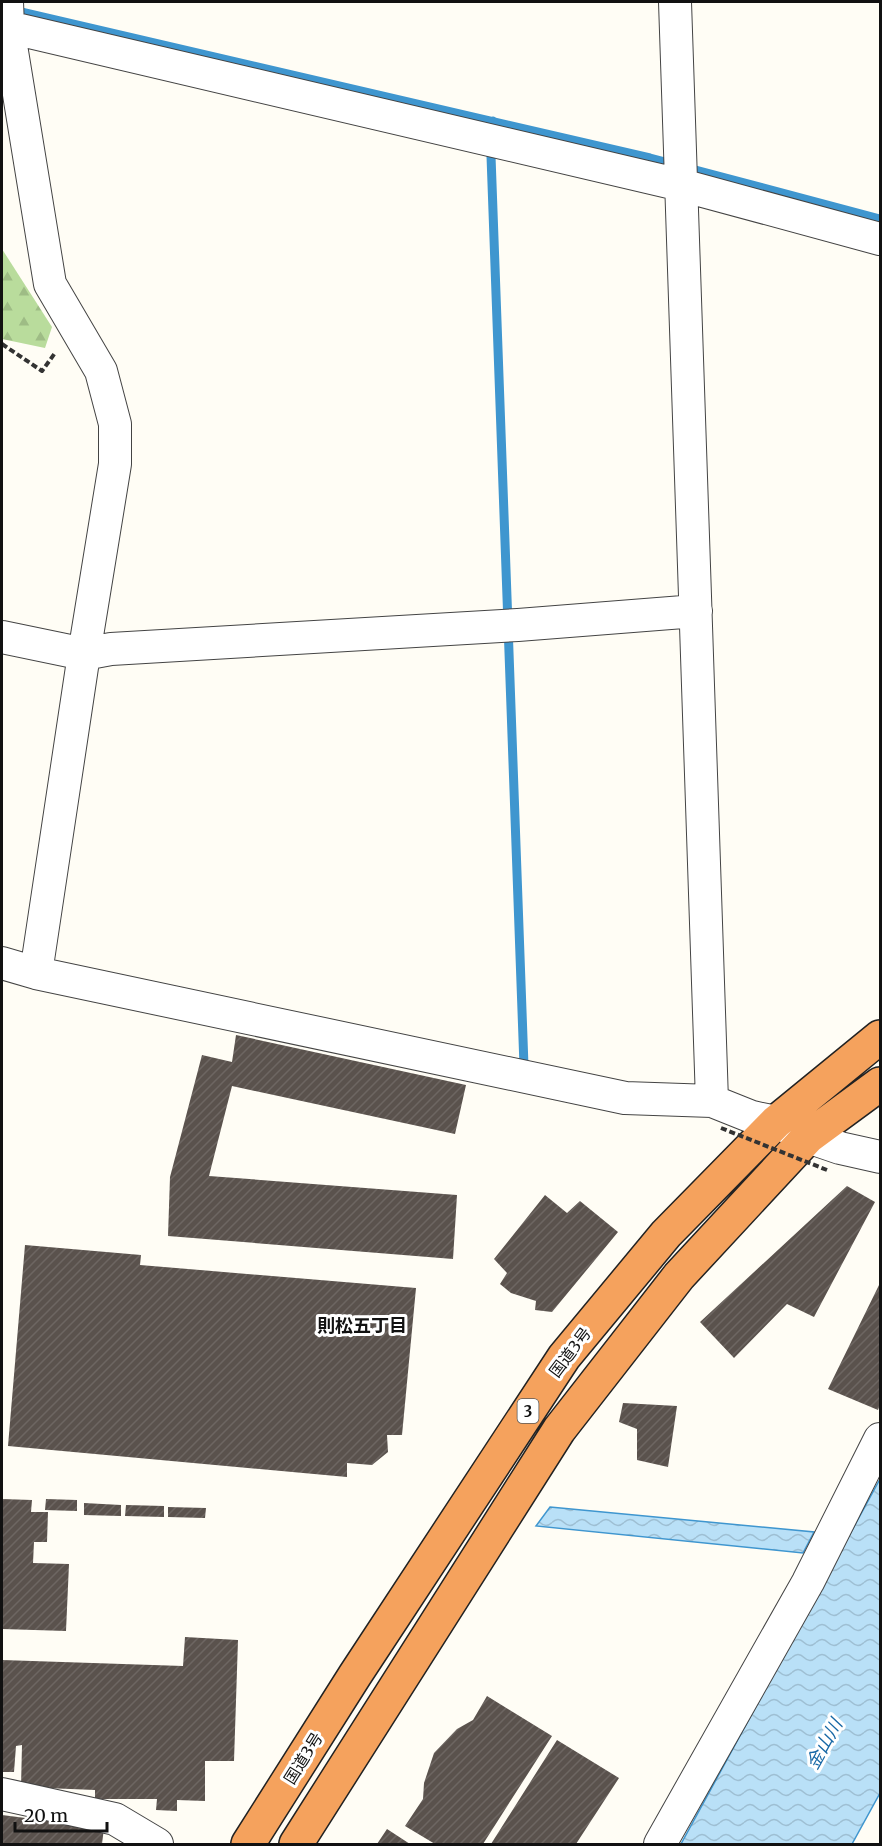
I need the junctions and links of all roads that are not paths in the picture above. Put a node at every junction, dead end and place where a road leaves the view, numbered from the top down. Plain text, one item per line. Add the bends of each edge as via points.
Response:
1 (675, 2) edge
2 (8, 14) edge
3 (681, 185) junction
4 (880, 240) edge
5 (696, 611) junction
6 (2, 637) edge
7 (84, 654) junction
8 (2, 963) edge
9 (36, 973) junction
10 (880, 1037) edge
11 (880, 1084) edge
12 (717, 1115) junction
13 (776, 1122) junction
14 (808, 1137) junction
15 (880, 1157) edge
16 (880, 1439) edge
17 (2, 1794) edge
18 (157, 1845) edge
19 (248, 1845) edge
20 (296, 1845) edge
21 (660, 1845) edge

1 - 3 street
2 - 3 street via 489,140
2 - 7 street via 50,284 101,371 115,424 115,464
3 - 4 street
3 - 5 street
5 - 7 street
5 - 12 street
6 - 7 street
7 - 9 street
8 - 9 street
9 - 12 street
10 - 13 highway, 国道3号 / 3
11 - 14 highway, 3
12 - 13 street
13 - 14 street
13 - 19 highway, 国道3号 / 3 via 666,1233 564,1357
14 - 15 street
14 - 20 highway, 3 via 679,1276 559,1430
16 - 21 street via 808,1582
17 - 18 street via 116,1819

